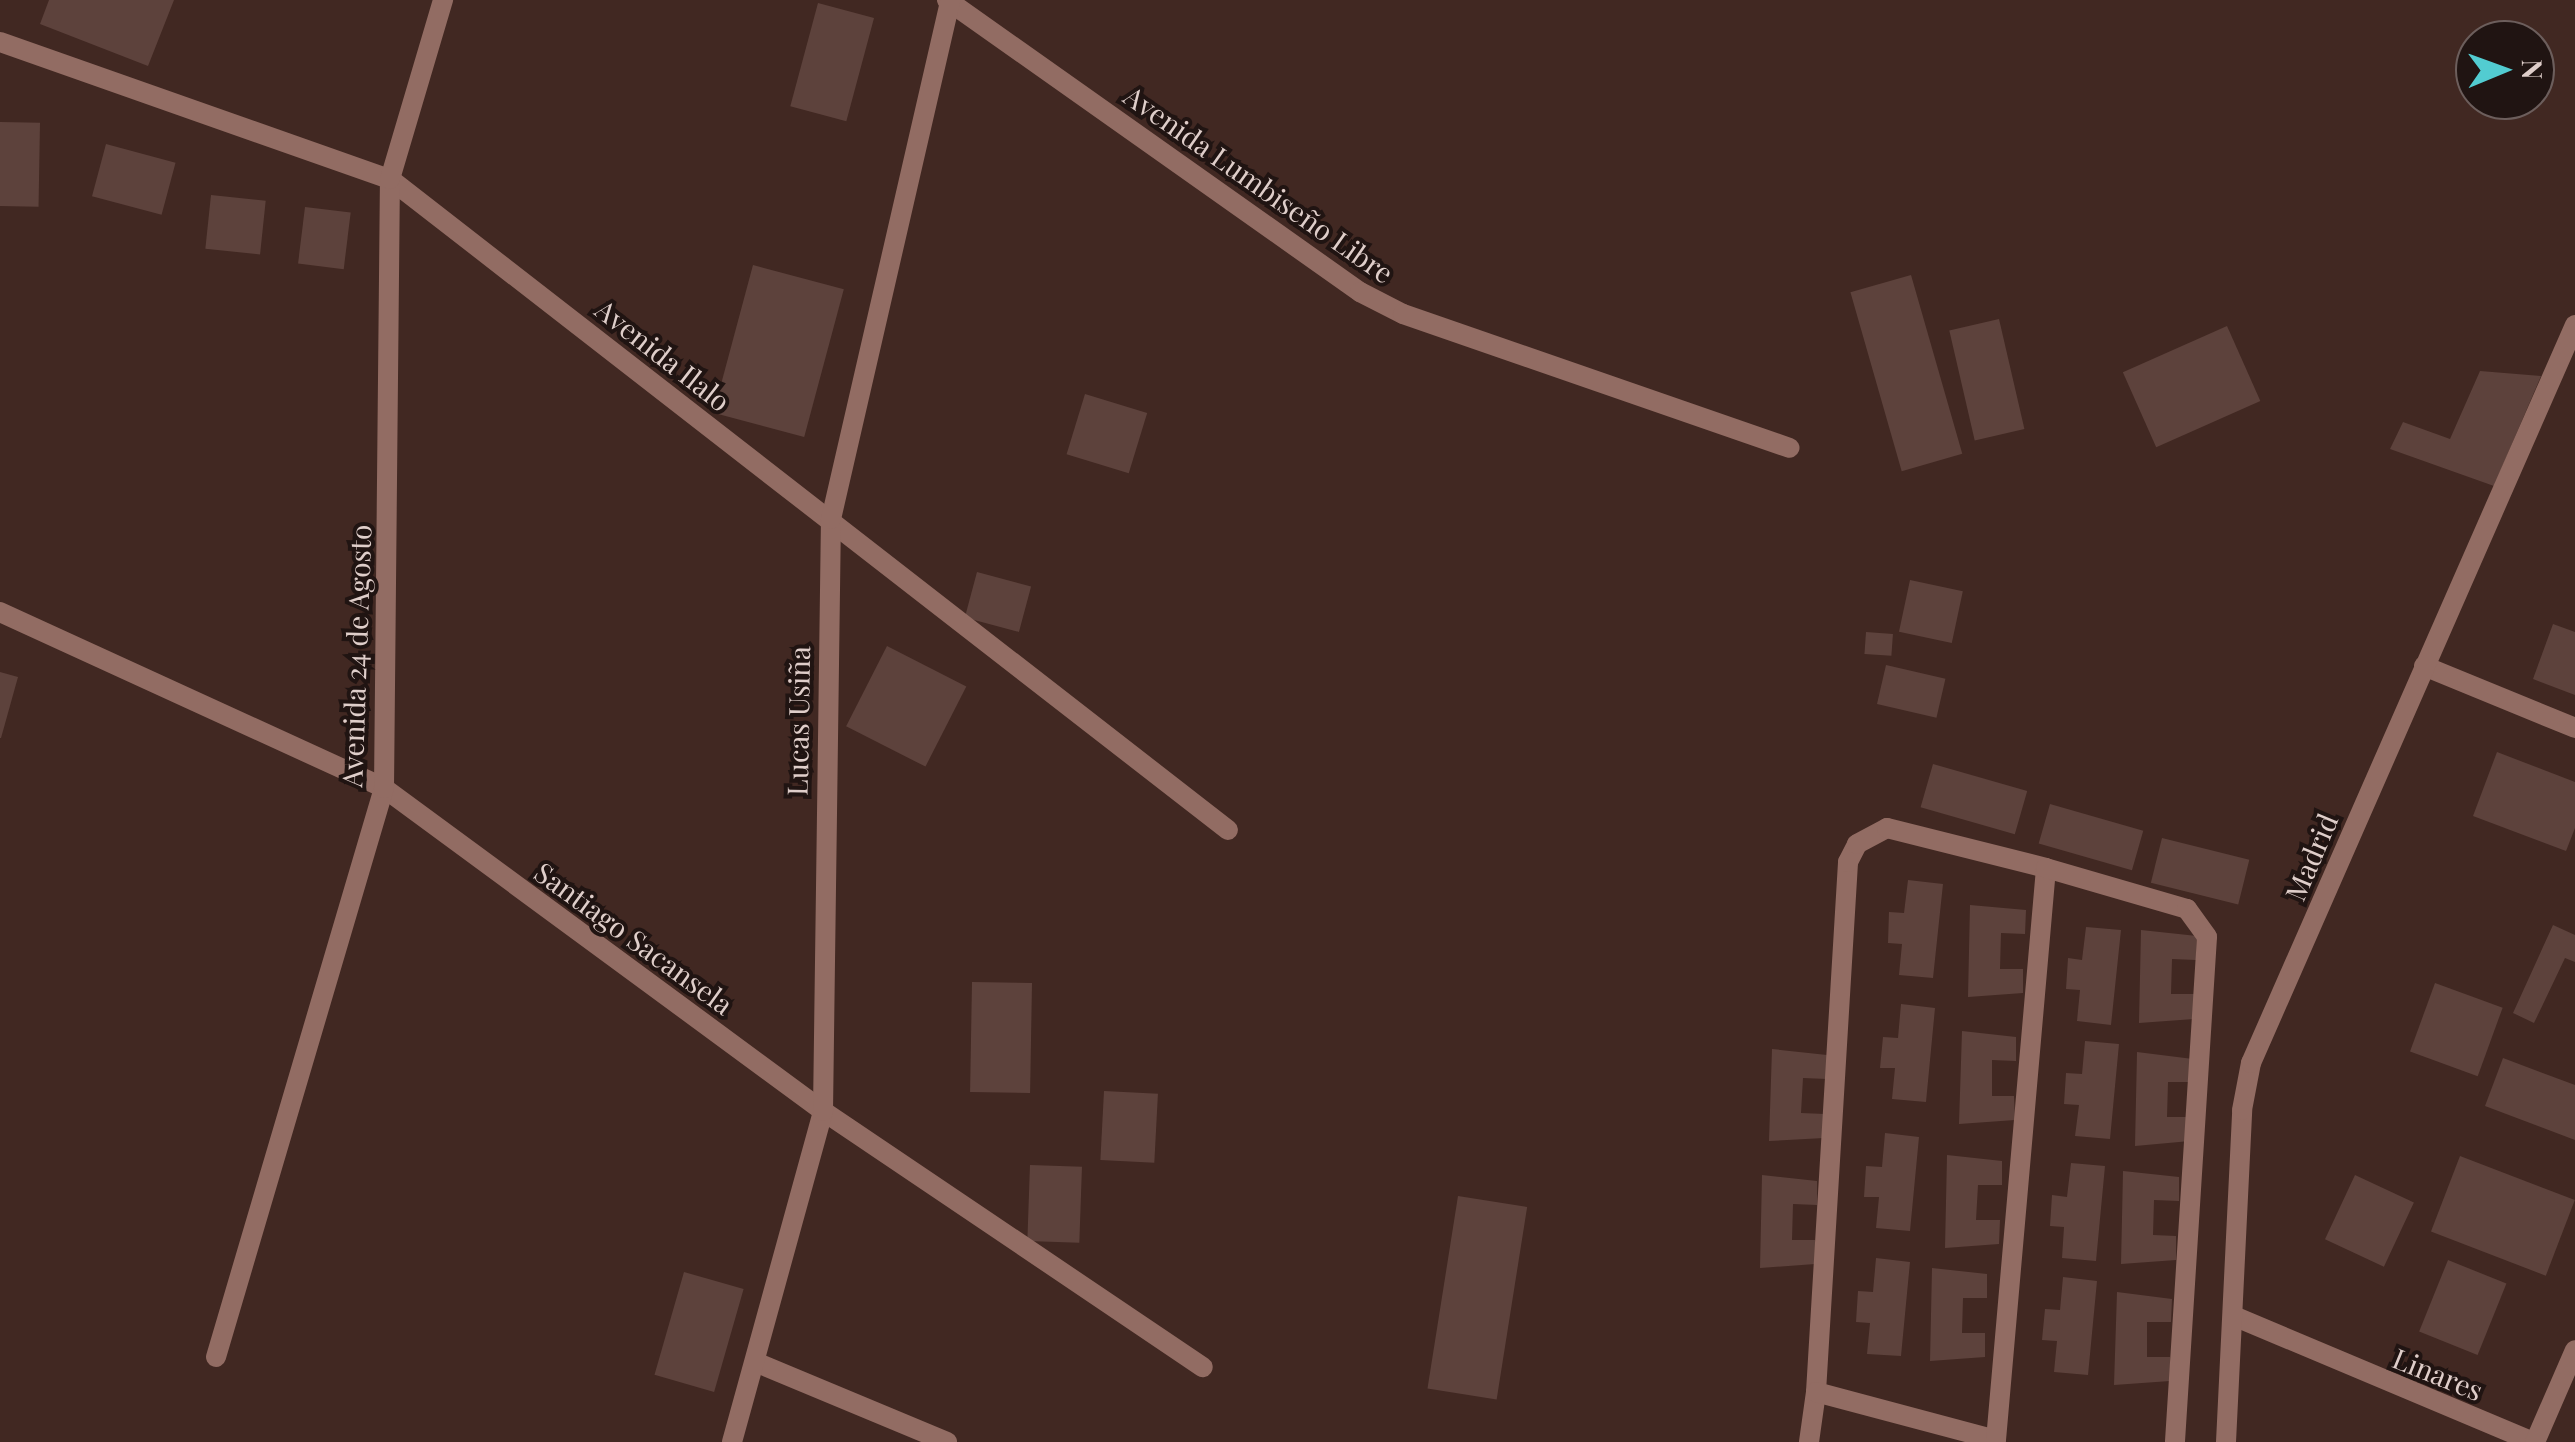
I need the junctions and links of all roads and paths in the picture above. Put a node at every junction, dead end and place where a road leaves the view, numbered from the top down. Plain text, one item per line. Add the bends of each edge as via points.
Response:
1 (443, 0) edge
2 (949, 1) edge
3 (0, 42) edge
4 (390, 179) junction
5 (2575, 325) edge
6 (1789, 448) dead end
7 (831, 520) junction
8 (0, 612) edge
9 (2424, 666) junction
10 (2575, 728) edge
11 (384, 788) junction
12 (1228, 830) dead end
13 (2046, 868) junction
14 (824, 1111) junction
15 (2236, 1317) junction
16 (2575, 1350) edge
17 (216, 1357) dead end
18 (755, 1362) junction
19 (1203, 1367) dead end
20 (1816, 1392) junction
21 (1998, 1441) edge
22 (732, 1442) edge
23 (947, 1442) edge
24 (1810, 1442) edge
25 (2174, 1442) edge
26 (2226, 1442) edge
27 (2534, 1442) edge

1 - 4 street, Avenida 24 de Agosto
2 - 6 street, Avenida Lumbiseño Libre via 1360,292 1403,314
2 - 7 street, Lucas Usiña
3 - 4 street, Avenida Ilalo
4 - 7 street, Avenida Ilalo
4 - 11 street, Avenida 24 de Agosto
5 - 9 street, Madrid
7 - 12 street, Avenida Ilalo
7 - 14 street, Lucas Usiña
8 - 11 street, Santiago Sacansela
9 - 10 street
9 - 15 street, Madrid via 2252,1063 2242,1110
11 - 14 street, Santiago Sacansela
11 - 17 street, Avenida 24 de Agosto
13 - 20 street via 1887,828 1856,844 1848,862
13 - 21 street
13 - 25 street via 2187,910 2207,937
14 - 18 street, Lucas Usiña
14 - 19 street, Santiago Sacansela
15 - 26 street, Madrid
15 - 27 street, Linares
16 - 27 street
18 - 22 street, Lucas Usiña
18 - 23 street
20 - 21 street
20 - 24 street

